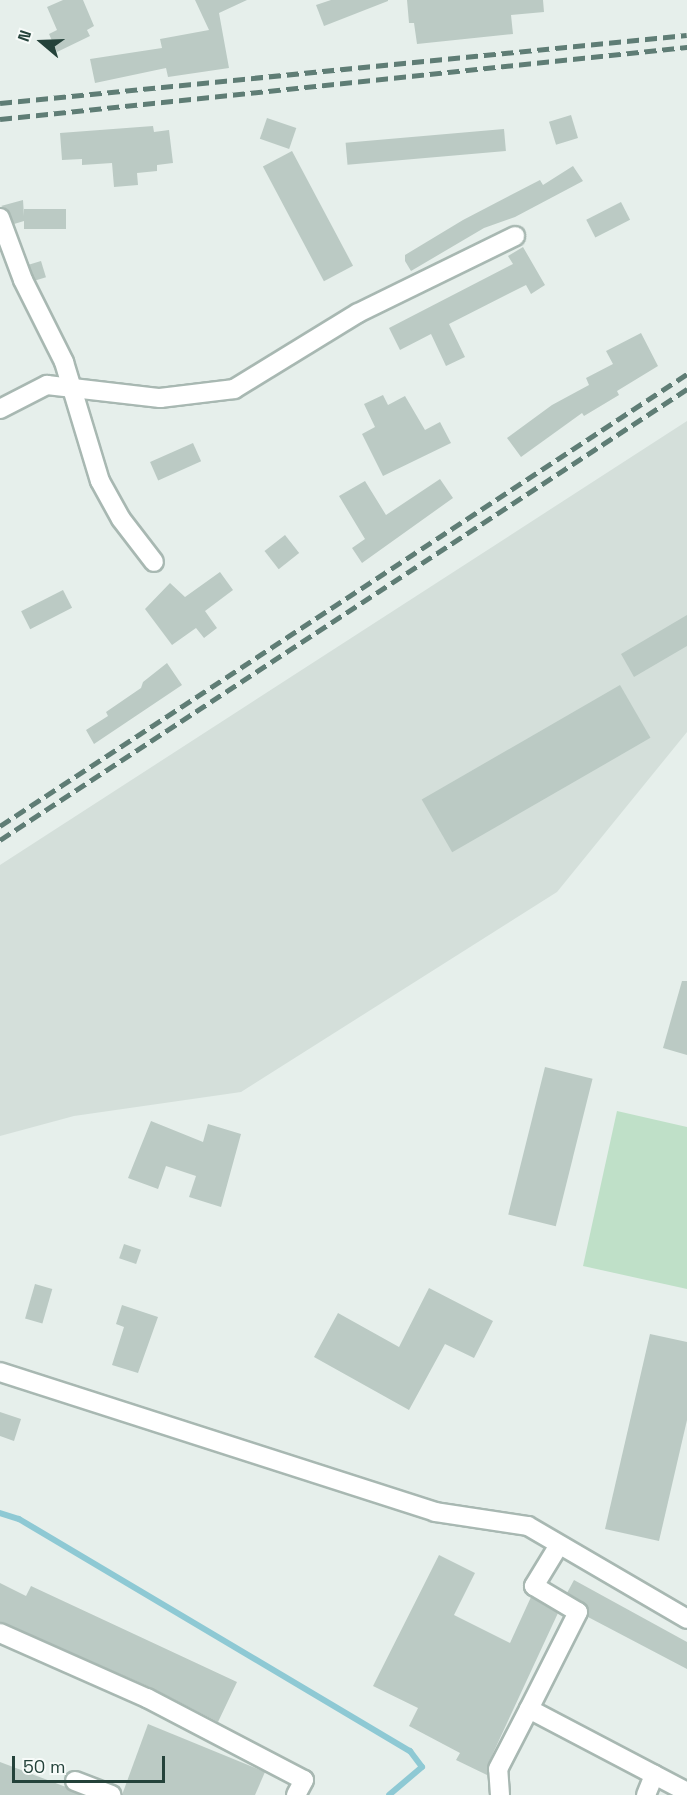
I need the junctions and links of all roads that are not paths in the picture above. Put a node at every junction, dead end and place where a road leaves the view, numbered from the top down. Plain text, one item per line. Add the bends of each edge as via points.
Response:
1 (0, 218) edge
2 (515, 236) dead end
3 (73, 387) junction
4 (0, 409) edge
5 (154, 562) dead end
6 (0, 1372) edge
7 (559, 1545) junction
8 (687, 1619) edge
9 (0, 1633) edge
10 (529, 1709) junction
11 (654, 1775) junction
12 (75, 1781) dead end
13 (687, 1792) edge
14 (111, 1795) edge
15 (296, 1795) edge
16 (500, 1795) edge
17 (646, 1795) edge

1 - 3 street
2 - 3 street via 358,313 234,389 160,398
3 - 4 street via 47,385
3 - 5 street via 100,481 121,519
6 - 7 street via 435,1512 528,1526
7 - 8 street
7 - 10 street via 534,1586 578,1612
9 - 15 street via 147,1698 304,1780
10 - 11 street
10 - 16 street via 498,1769
11 - 13 street
11 - 17 street
12 - 14 street

